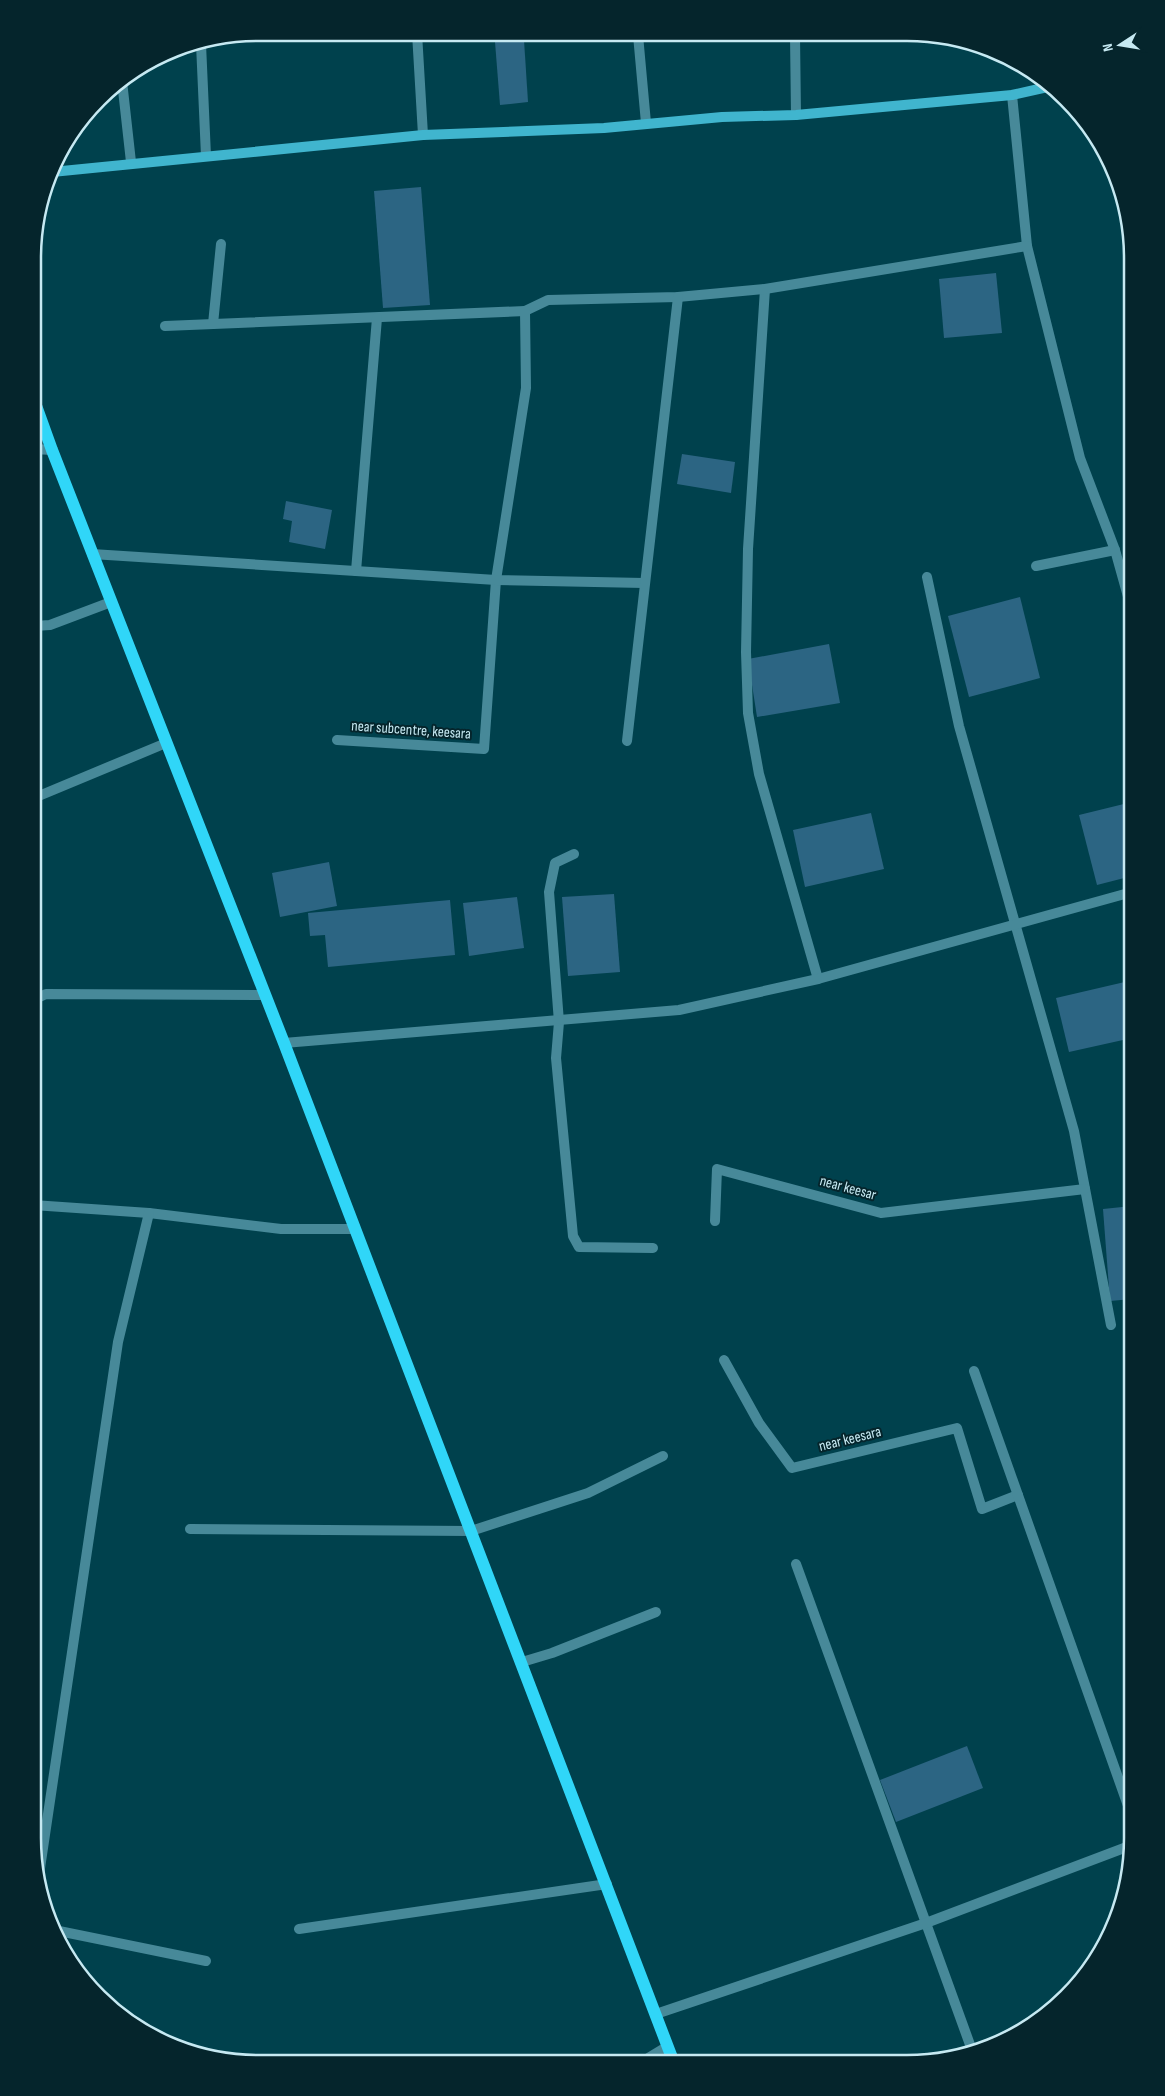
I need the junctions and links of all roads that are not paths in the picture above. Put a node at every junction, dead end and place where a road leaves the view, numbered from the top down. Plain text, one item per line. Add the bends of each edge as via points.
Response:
1 (417, 41) edge
2 (639, 41) edge
3 (795, 41) edge
4 (201, 49) edge
5 (1042, 88) edge
6 (123, 89) edge
7 (1012, 95) junction
8 (796, 115) junction
9 (646, 123) junction
10 (423, 135) junction
11 (206, 156) junction
12 (131, 162) junction
13 (60, 171) edge
14 (221, 244) dead end
15 (1027, 246) junction
16 (765, 289) junction
17 (678, 297) junction
18 (525, 311) junction
19 (377, 318) junction
20 (213, 324) junction
21 (165, 326) dead end
22 (41, 419) edge
23 (41, 449) edge
24 (52, 450) junction
25 (1115, 550) junction
26 (92, 554) junction
27 (1036, 566) dead end
28 (356, 571) junction
29 (927, 577) dead end
30 (496, 580) junction
31 (1124, 582) edge
32 (644, 583) junction
33 (111, 602) junction
34 (41, 626) edge
35 (337, 740) dead end
36 (627, 741) dead end
37 (166, 743) junction
38 (41, 795) edge
39 (574, 854) dead end
40 (1124, 894) edge
41 (1016, 924) junction
42 (818, 979) junction
43 (265, 994) junction
44 (41, 996) edge
45 (559, 1022) junction
46 (284, 1043) junction
47 (1085, 1189) junction
48 (41, 1206) edge
49 (149, 1213) junction
50 (715, 1221) dead end
51 (355, 1229) junction
52 (653, 1248) dead end
53 (1111, 1325) dead end
54 (724, 1360) dead end
55 (974, 1372) dead end
56 (663, 1456) dead end
57 (1018, 1495) junction
58 (190, 1529) dead end
59 (471, 1530) junction
60 (796, 1564) dead end
61 (656, 1612) dead end
62 (522, 1662) junction
63 (1124, 1794) edge
64 (1123, 1848) edge
65 (42, 1854) edge
66 (607, 1884) junction
67 (926, 1923) junction
68 (299, 1929) dead end
69 (63, 1932) edge
70 (206, 1961) dead end
71 (656, 2014) junction
72 (971, 2045) edge
73 (668, 2046) junction
74 (653, 2055) edge
75 (671, 2055) edge

1 - 10 street
2 - 9 street
3 - 8 street
4 - 11 street
5 - 7 street
6 - 12 street
7 - 8 street
7 - 15 street
8 - 9 street
9 - 10 street via 604,128
10 - 11 street
11 - 12 street
12 - 13 street
14 - 20 street
15 - 16 street
15 - 25 street via 1080,458
16 - 17 street
16 - 42 street via 748,549 748,713 759,774
17 - 18 street via 548,300
17 - 32 street
18 - 19 street
18 - 30 street via 526,388
19 - 20 street
19 - 28 street
20 - 21 street
22 - 24 main road
23 - 24 street
24 - 26 main road
25 - 27 street
25 - 31 street
26 - 28 street
26 - 33 main road
28 - 30 street
29 - 41 street via 959,726
30 - 32 street
30 - 35 street, near subcentre, keesara via 484,749
32 - 36 street
33 - 34 street
33 - 37 main road
37 - 38 street
37 - 43 main road
39 - 45 street via 555,863 549,892
40 - 41 street
41 - 42 street
41 - 47 street via 1074,1131
42 - 45 street via 679,1010
43 - 44 street
43 - 46 main road
45 - 46 street
45 - 52 street via 556,1058 573,1236 579,1247
46 - 51 main road
47 - 50 street, near keesar via 881,1213 717,1169
47 - 53 street
48 - 49 street
49 - 51 street via 281,1229
49 - 65 street via 118,1342
51 - 59 main road
54 - 57 street, near keesara via 759,1423 792,1468 957,1428 982,1509
55 - 57 street
56 - 59 street via 588,1493
57 - 63 street
58 - 59 street
59 - 62 main road
60 - 67 street
61 - 62 street
62 - 66 main road
64 - 67 street
66 - 68 street
66 - 71 main road
67 - 71 street
67 - 72 street
69 - 70 street
71 - 73 main road
73 - 74 street
73 - 75 main road

